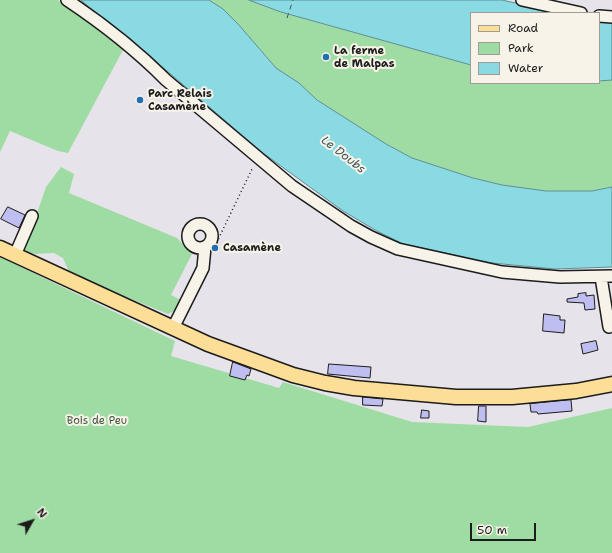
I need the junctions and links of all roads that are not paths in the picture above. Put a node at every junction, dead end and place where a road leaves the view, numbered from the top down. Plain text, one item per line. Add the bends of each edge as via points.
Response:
1 (67, 0) edge
2 (522, 0) edge
3 (576, 12) edge
4 (600, 16) edge
5 (612, 17) edge
6 (32, 216) dead end
7 (0, 248) edge
8 (207, 248) road end
9 (15, 255) junction
10 (607, 276) edge
11 (609, 327) dead end
12 (173, 328) junction
13 (612, 384) edge

1 - 10 street via 100,22 292,186 371,238 398,249 502,272 560,277
2 - 3 street
4 - 5 street
6 - 9 street
7 - 9 main road
8 - 12 street via 203,268
9 - 12 main road via 38,262
10 - 11 street
12 - 13 main road via 221,349 293,375 354,388 456,397 512,397 576,391

